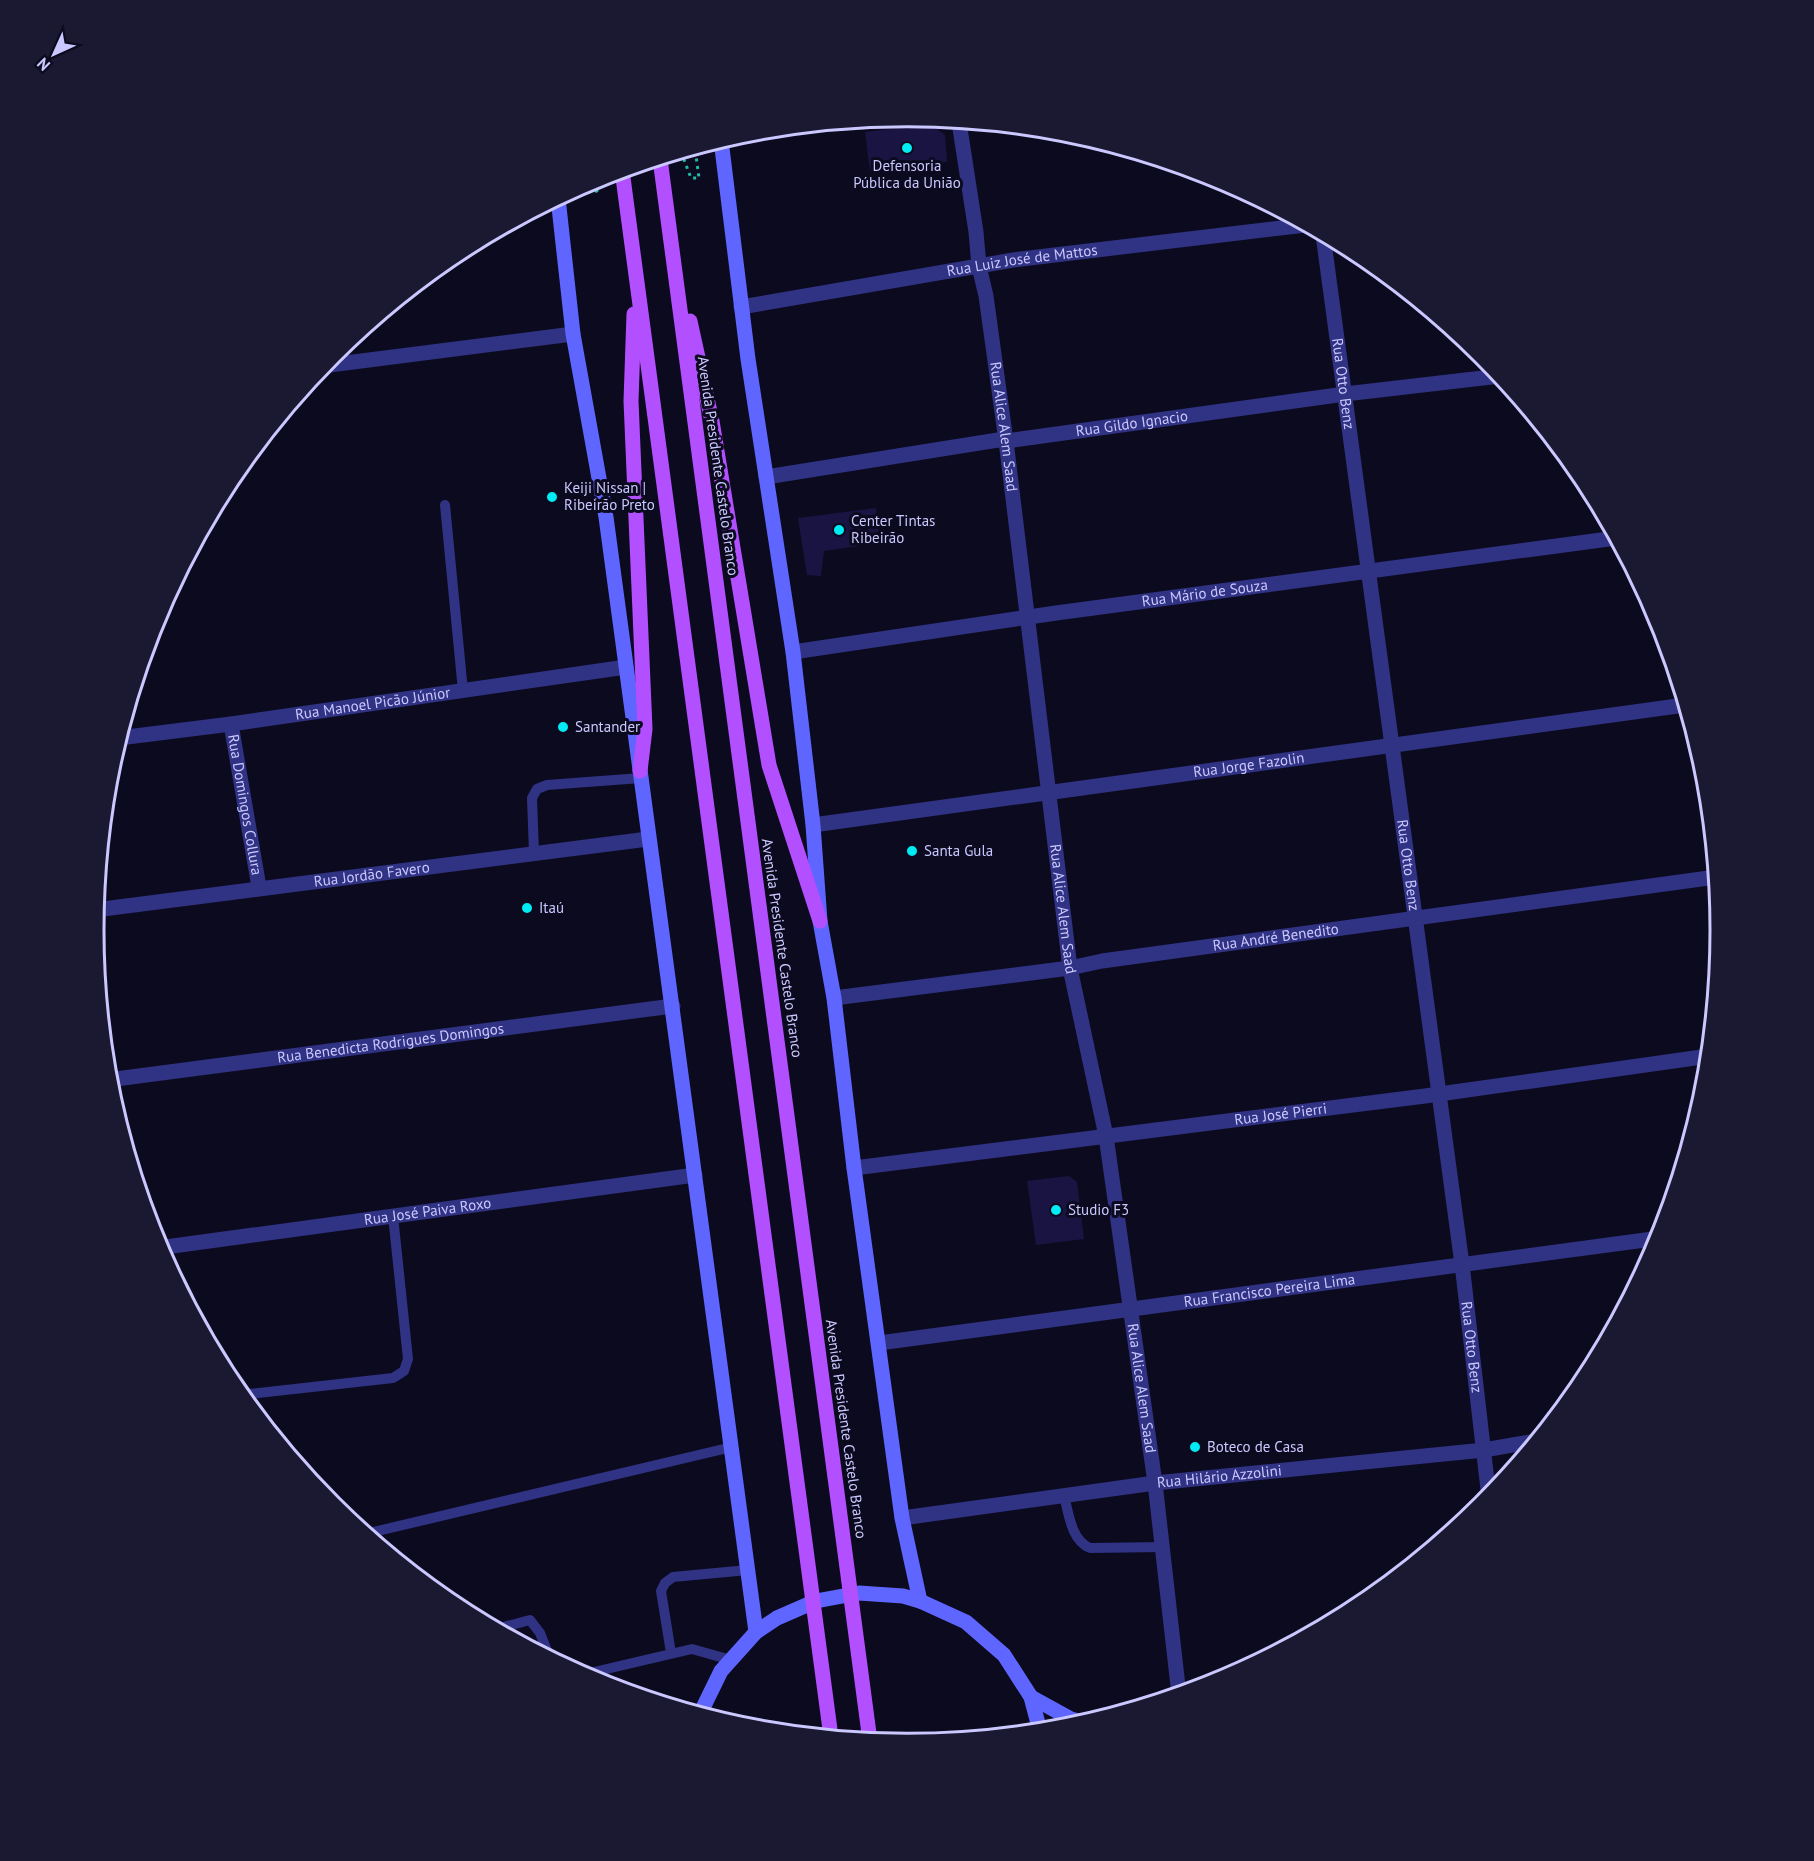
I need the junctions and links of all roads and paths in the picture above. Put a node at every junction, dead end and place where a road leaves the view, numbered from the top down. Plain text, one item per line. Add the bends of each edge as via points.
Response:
1 (960, 129) edge
2 (722, 149) edge
3 (696, 155) edge
4 (683, 159) edge
5 (661, 166) edge
6 (623, 179) edge
7 (559, 207) edge
8 (668, 225) junction
9 (1293, 227) edge
10 (1324, 244) edge
11 (979, 266) junction
12 (636, 272) junction
13 (741, 307) junction
14 (573, 334) junction
15 (337, 364) edge
16 (1489, 377) edge
17 (1345, 394) junction
18 (1006, 441) junction
19 (766, 477) junction
20 (445, 505) dead end
21 (1608, 539) edge
22 (1369, 570) junction
23 (1027, 618) junction
24 (793, 652) junction
25 (626, 667) junction
26 (463, 691) junction
27 (1678, 706) edge
28 (231, 724) junction
29 (128, 737) edge
30 (1393, 747) junction
31 (640, 775) junction
32 (1048, 791) junction
33 (813, 825) junction
34 (648, 839) junction
35 (534, 853) junction
36 (1709, 878) edge
37 (259, 887) junction
38 (104, 909) edge
39 (1416, 920) junction
40 (820, 921) junction
41 (1070, 968) junction
42 (834, 998) junction
43 (673, 1006) junction
44 (1700, 1057) edge
45 (118, 1079) edge
46 (1439, 1094) junction
47 (1106, 1136) junction
48 (854, 1168) junction
49 (695, 1175) junction
50 (393, 1216) junction
51 (1648, 1240) edge
52 (169, 1247) edge
53 (1462, 1264) junction
54 (1130, 1310) junction
55 (879, 1343) junction
56 (251, 1394) edge
57 (1524, 1444) edge
58 (732, 1448) junction
59 (1484, 1450) junction
60 (1155, 1483) junction
61 (1488, 1485) edge
62 (1064, 1496) junction
63 (902, 1518) junction
64 (374, 1532) edge
65 (1162, 1546) junction
66 (748, 1570) junction
67 (920, 1601) junction
68 (506, 1626) edge
69 (756, 1632) junction
70 (546, 1648) edge
71 (672, 1653) junction
72 (731, 1660) junction
73 (596, 1671) edge
74 (1178, 1686) edge
75 (1031, 1697) junction
76 (703, 1708) edge
77 (1069, 1718) edge
78 (1038, 1723) edge
79 (830, 1730) edge
80 (869, 1733) edge

1 - 11 street, Rua Alice Alem Saad
2 - 13 main road
3 - 4 path via 699,178 691,178
5 - 8 main road, Avenida Presidente Castelo Branco
6 - 12 main road
7 - 14 main road
8 - 40 main road via 712,421 769,765
8 - 80 main road, Avenida Presidente Castelo Branco
9 - 11 street, Rua Luiz José de Mattos
10 - 17 street, Rua Otto Benz
11 - 13 street, Rua Luiz José de Mattos
11 - 18 street, Rua Alice Alem Saad
12 - 31 main road via 631,401 645,729
12 - 79 main road
13 - 19 main road
14 - 15 street
14 - 25 main road via 606,518
16 - 17 street, Rua Gildo Ignacio
17 - 18 street, Rua Gildo Ignacio
17 - 22 street, Rua Otto Benz
18 - 19 street, Rua Gildo Ignacio
18 - 23 street, Rua Alice Alem Saad
19 - 24 main road
20 - 26 lane
21 - 22 street, Rua Mário de Souza
22 - 23 street, Rua Mário de Souza
22 - 30 street, Rua Otto Benz
23 - 24 street, Rua Mário de Souza
23 - 32 street, Rua Alice Alem Saad
24 - 33 main road
25 - 26 street, Rua Manoel Picão Júnior
25 - 31 main road
26 - 28 street, Rua Manoel Picão Júnior
27 - 30 street, Rua Jorge Fazolin
28 - 29 street, Rua Manoel Picão Júnior
28 - 37 street, Rua Domingos Collura
30 - 32 street, Rua Jorge Fazolin
30 - 39 street, Rua Otto Benz
31 - 34 main road
31 - 35 lane via 537,789 532,798
32 - 33 street, Rua Jorge Fazolin
32 - 41 street, Rua Alice Alem Saad
33 - 40 main road
34 - 35 street, Rua Jordão Favero
34 - 43 main road
35 - 37 street, Rua Jordão Favero
36 - 39 street, Rua André Benedito
37 - 38 street, Rua Jordão Favero
39 - 41 street, Rua André Benedito
39 - 46 street, Rua Otto Benz
40 - 42 main road
41 - 42 street, Rua André Benedito
41 - 47 street, Rua Alice Alem Saad
42 - 48 main road
43 - 45 street, Rua Benedicta Rodrigues Domingos
43 - 49 main road
44 - 46 street, Rua José Pierri
46 - 47 street, Rua José Pierri
46 - 53 street, Rua Otto Benz
47 - 48 street, Rua José Pierri
47 - 54 street, Rua Alice Alem Saad
48 - 55 main road
49 - 50 street, Rua José Paiva Roxo
49 - 58 main road
50 - 52 street, Rua José Paiva Roxo
50 - 56 lane via 408,1359 404,1371 393,1378
51 - 53 street, Rua Francisco Pereira Lima
53 - 54 street, Rua Francisco Pereira Lima
53 - 59 street, Rua Otto Benz
54 - 55 street, Rua Francisco Pereira Lima
54 - 60 street, Rua Alice Alem Saad
55 - 63 main road
57 - 59 street, Rua Hilário Azzolini
58 - 64 lane
58 - 66 main road
59 - 60 street, Rua Hilário Azzolini
59 - 61 street, Rua Otto Benz
60 - 62 street, Rua Hilário Azzolini
60 - 65 street, Rua Alice Alem Saad
62 - 63 street, Rua Hilário Azzolini
62 - 65 lane via 1076,1538 1082,1545
63 - 67 main road
65 - 74 street, Rua Alice Alem Saad
66 - 69 main road
66 - 71 lane via 673,1576 665,1583 661,1591
67 - 69 main road via 859,1593 816,1600
67 - 75 main road via 966,1622 1004,1655
68 - 70 lane via 530,1620
69 - 72 main road
71 - 72 lane via 692,1649
71 - 73 lane
72 - 76 main road via 721,1671
75 - 77 main road
75 - 78 main road

